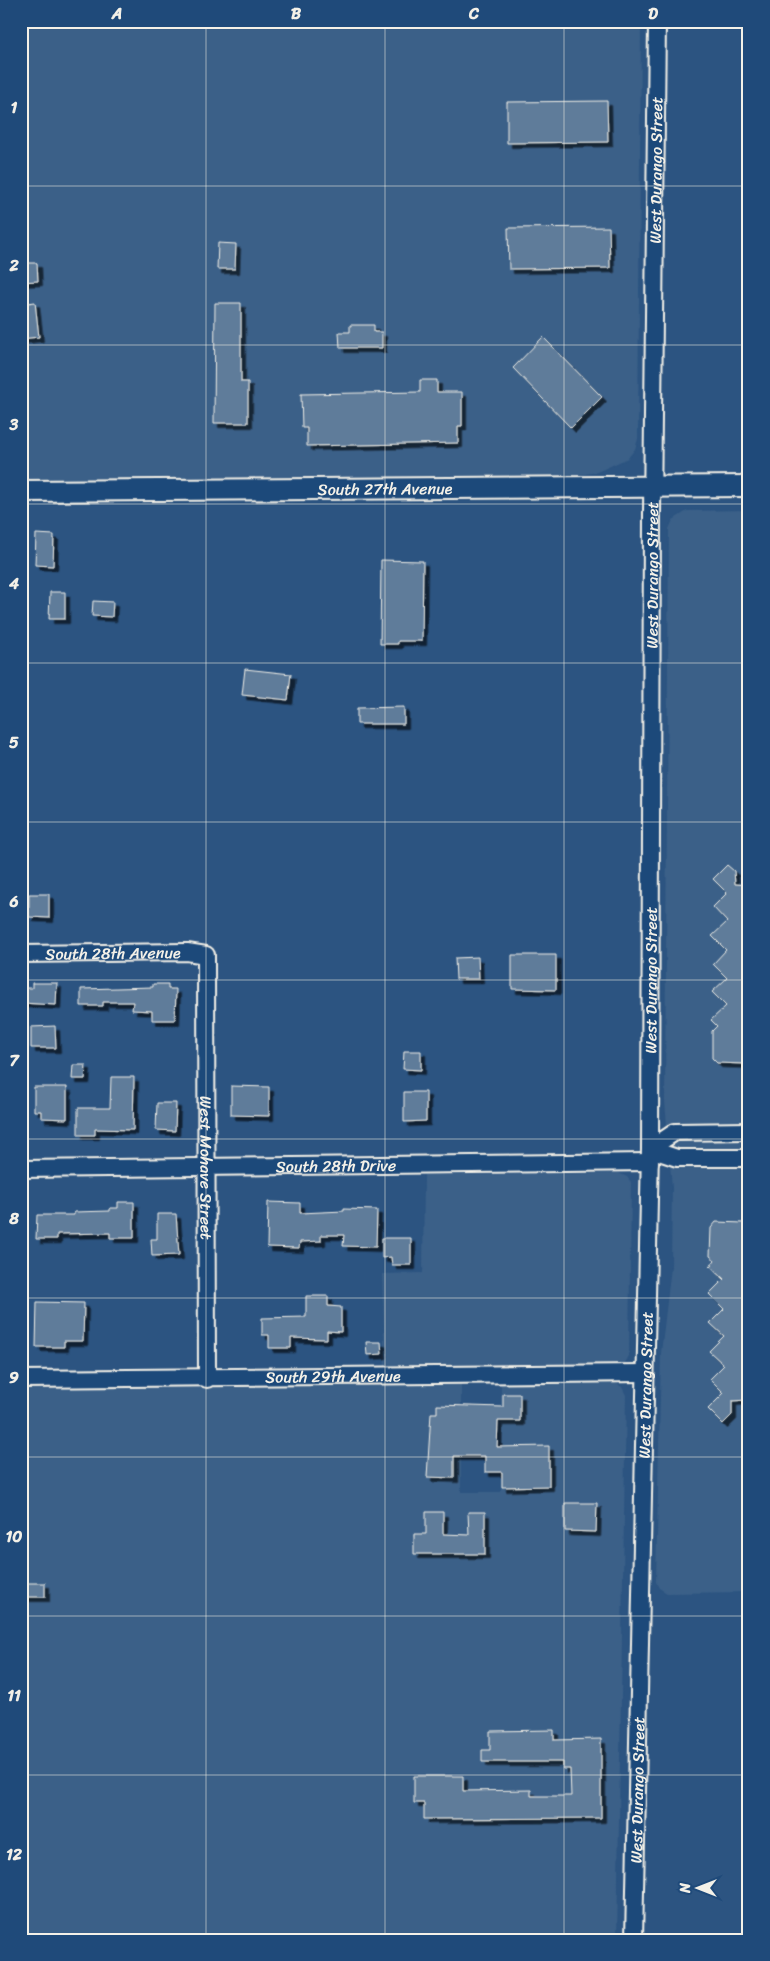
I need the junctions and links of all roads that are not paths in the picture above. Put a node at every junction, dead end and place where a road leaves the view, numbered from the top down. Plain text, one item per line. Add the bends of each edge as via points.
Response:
1 (657, 21) edge
2 (749, 486) edge
3 (652, 487) junction
4 (21, 491) edge
5 (21, 954) edge
6 (206, 955) joint
7 (749, 1131) edge
8 (650, 1155) junction
9 (749, 1158) edge
10 (208, 1168) junction
11 (21, 1169) edge
12 (645, 1373) junction
13 (21, 1379) edge
14 (207, 1379) junction
15 (634, 1940) edge

1 - 3 street, West Durango Street
2 - 3 main road, South 27th Avenue
3 - 4 main road, South 27th Avenue
3 - 8 street, West Durango Street
5 - 6 street, South 28th Avenue via 187,952
6 - 10 street, West Mohave Street
7 - 8 street via 676,1132
8 - 9 street
8 - 10 street, South 28th Drive
8 - 12 street, West Durango Street
10 - 11 street, South 28th Drive
10 - 14 street, West Mohave Street
12 - 14 street, South 29th Avenue
12 - 15 street, West Durango Street
13 - 14 street, South 29th Avenue

